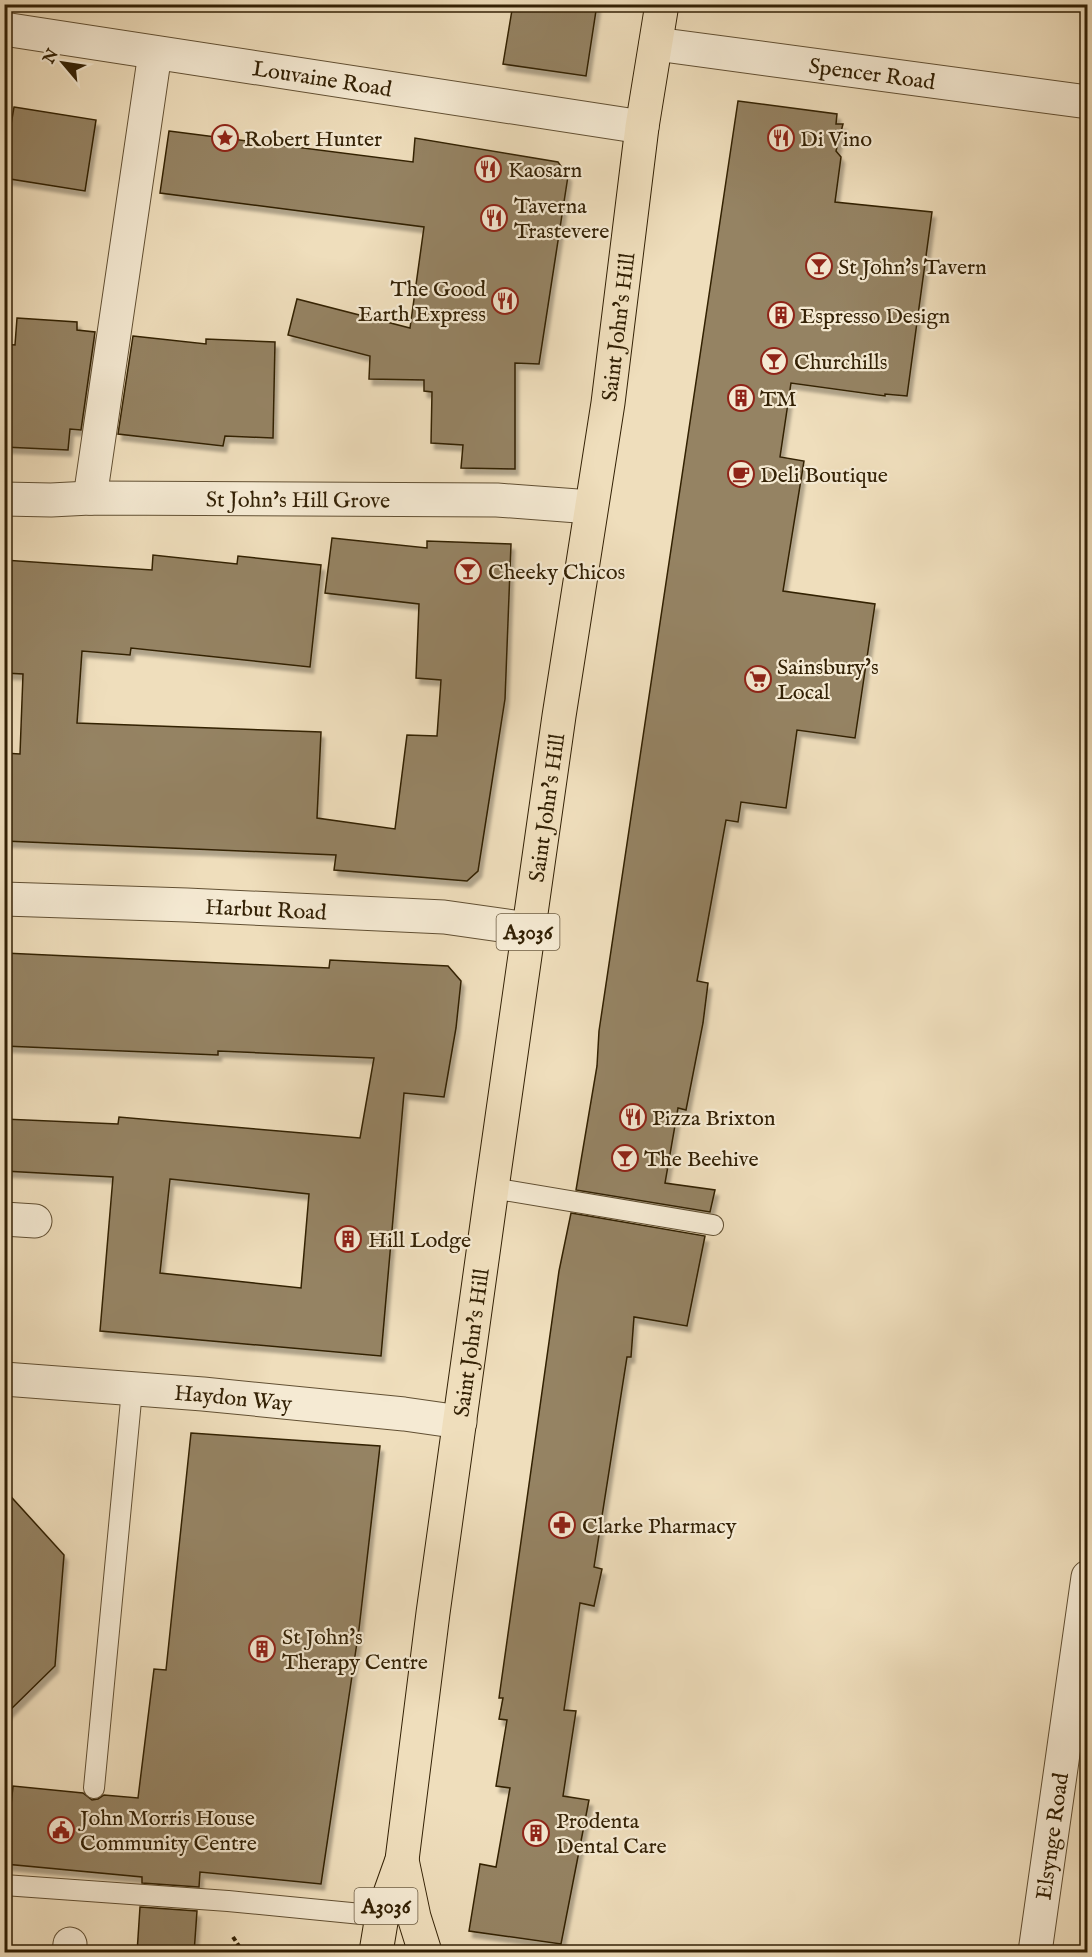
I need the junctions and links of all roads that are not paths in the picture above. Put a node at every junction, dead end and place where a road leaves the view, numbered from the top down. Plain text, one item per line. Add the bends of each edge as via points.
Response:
1 (662, 4) edge
2 (4, 29) edge
3 (656, 44) junction
4 (155, 53) junction
5 (1088, 102) edge
6 (642, 127) junction
7 (90, 498) junction
8 (4, 499) edge
9 (591, 507) junction
10 (4, 899) edge
11 (528, 929) junction
12 (492, 1188) junction
13 (713, 1226) dead end
14 (4, 1379) edge
15 (132, 1390) junction
16 (460, 1422) junction
17 (1088, 1577) edge
18 (1082, 1660) edge
19 (94, 1788) dead end
20 (402, 1860) junction
21 (4, 1885) edge
22 (382, 1916) junction
23 (376, 1953) edge
24 (425, 1953) edge
25 (1035, 1953) edge

1 - 3 main road, Saint John's Hill / A3036
2 - 4 street, Louvaine Road
3 - 5 street, Spencer Road
3 - 6 main road, Saint John's Hill / A3036
4 - 6 street, Louvaine Road
4 - 7 street
6 - 9 main road, Saint John's Hill / A3036 via 608,404
7 - 8 street, St John's Hill Grove
7 - 9 street, St John's Hill Grove via 497,500
9 - 11 main road, Saint John's Hill / A3036
10 - 11 street, Harbut Road via 444,917
11 - 12 main road, Saint John's Hill / A3036
12 - 13 lane
12 - 16 main road, Saint John's Hill / A3036
14 - 15 street, Haydon Way
15 - 16 street, Haydon Way via 392,1412
15 - 19 lane
16 - 20 main road, Saint John's Hill / A3036
17 - 18 street, Elsynge Road
18 - 25 street, Elsynge Road
20 - 22 main road, A3036
20 - 24 main road, A3036
21 - 22 lane via 228,1900
22 - 23 main road, A3036

